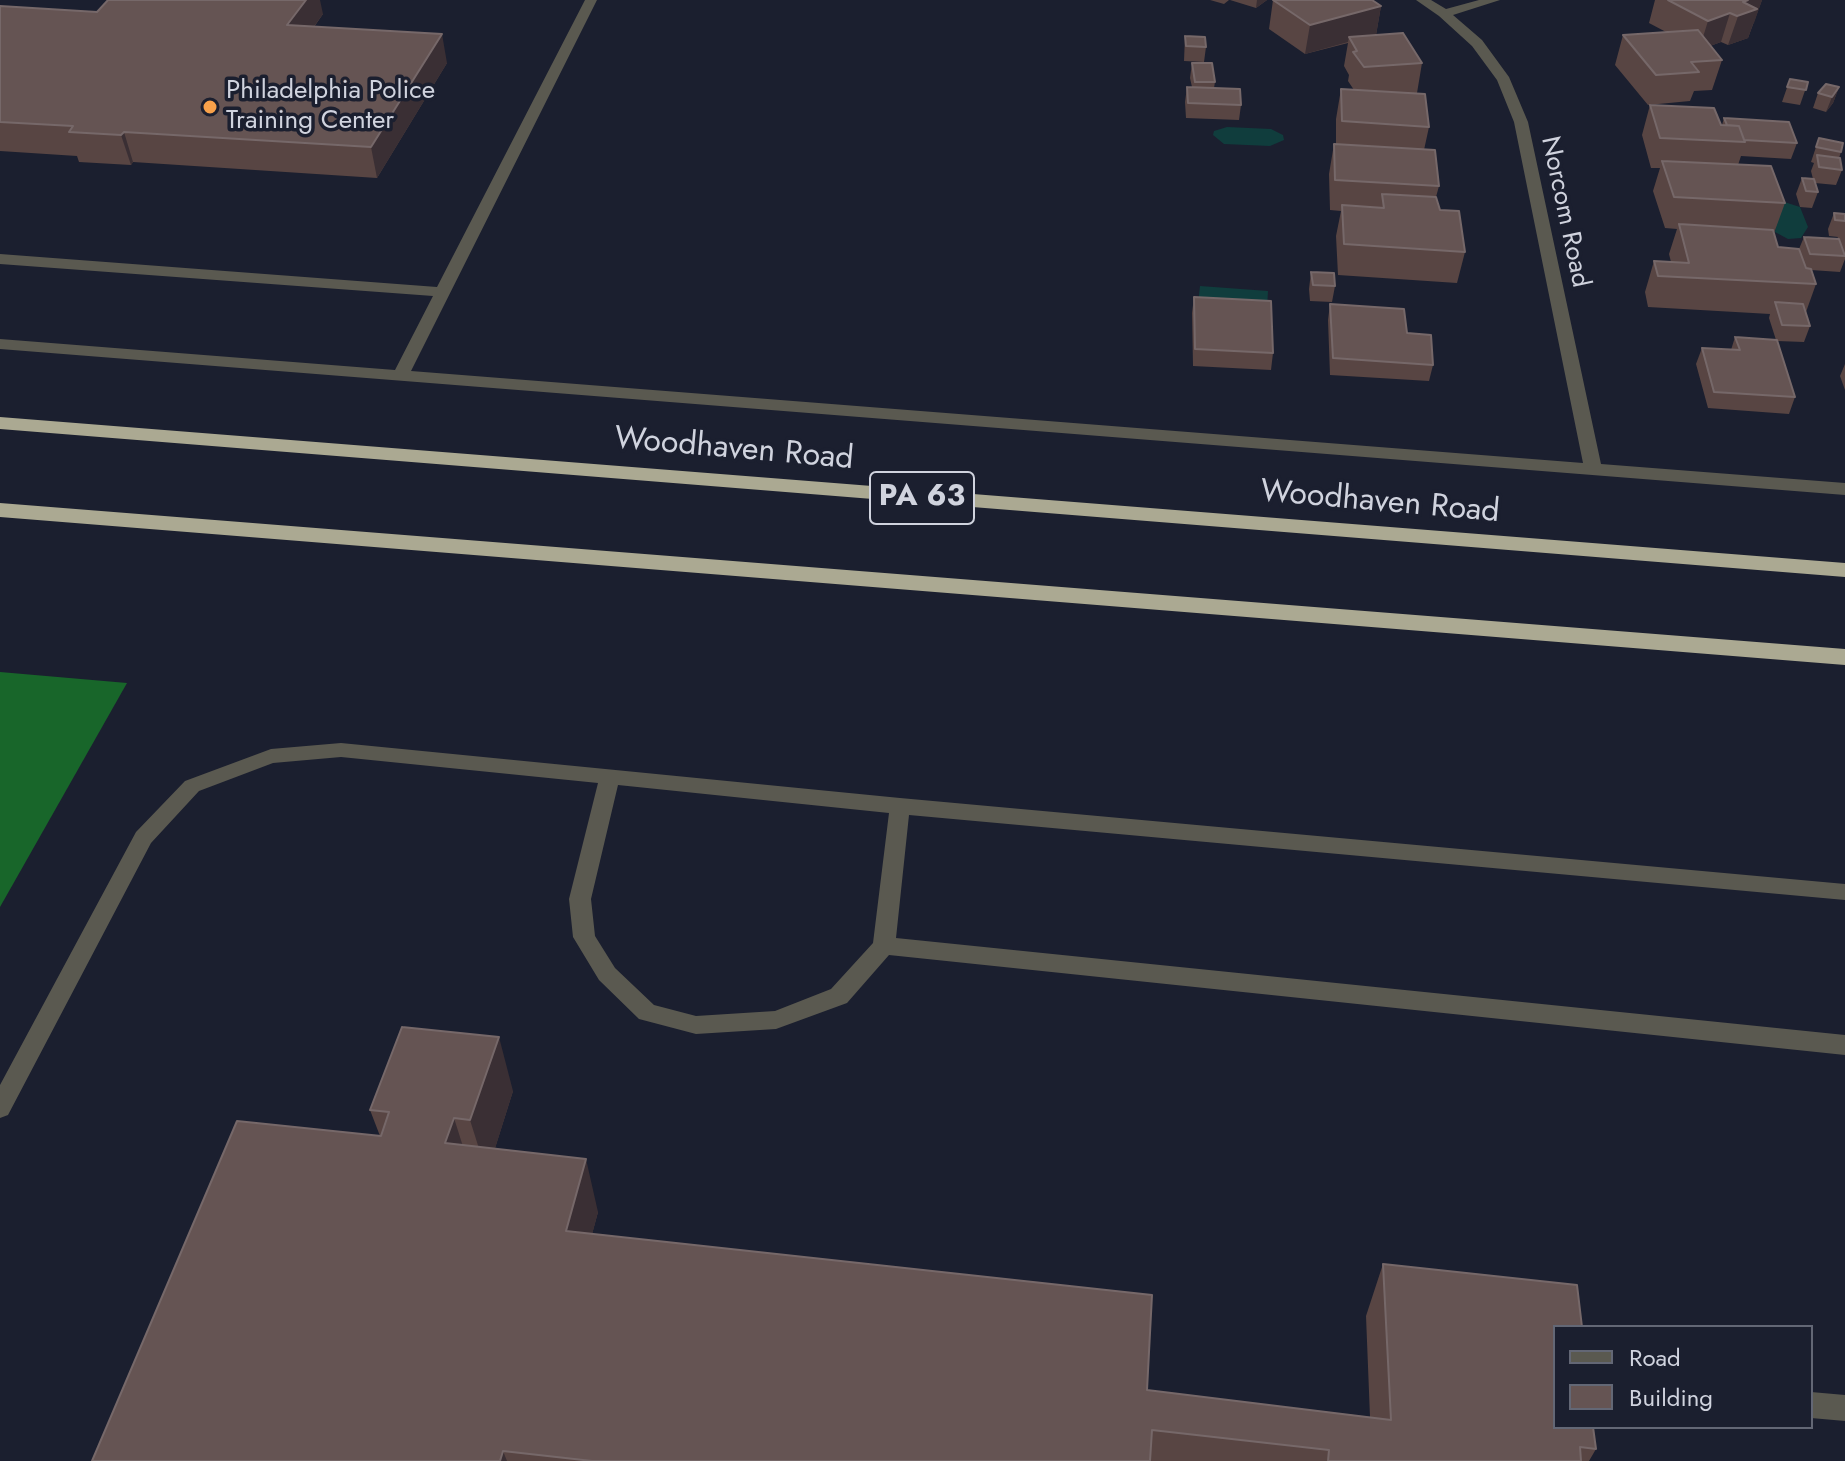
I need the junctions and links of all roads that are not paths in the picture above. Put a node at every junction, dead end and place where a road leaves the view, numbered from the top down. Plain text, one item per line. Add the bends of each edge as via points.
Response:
1 (591, 0) edge
2 (1422, 0) edge
3 (1494, 0) edge
4 (1444, 13) junction
5 (0, 259) edge
6 (444, 292) junction
7 (0, 344) edge
8 (400, 376) junction
9 (0, 423) edge
10 (1593, 470) junction
11 (1845, 489) edge
12 (0, 510) edge
13 (1845, 570) edge
14 (1845, 657) edge
15 (610, 776) junction
16 (900, 806) junction
17 (1845, 892) edge
18 (884, 946) junction
19 (1845, 1045) edge
20 (0, 1108) edge
21 (1813, 1405) edge
22 (1845, 1408) edge

1 - 6 street
2 - 4 street, Norcom Road
3 - 4 street
4 - 10 street, Norcom Road via 1477,43 1504,80 1521,122
5 - 6 street
6 - 8 street
7 - 8 street, Woodhaven Road
8 - 10 street, Woodhaven Road
9 - 13 highway, Woodhaven Road / PA 63
10 - 11 street, Woodhaven Road
12 - 14 highway
15 - 16 street
15 - 18 street via 580,899 584,937 607,974 647,1012 696,1025 776,1020 839,996
15 - 20 street via 341,750 271,756 192,786 143,838
16 - 17 street
16 - 18 street
18 - 19 street
21 - 22 street

